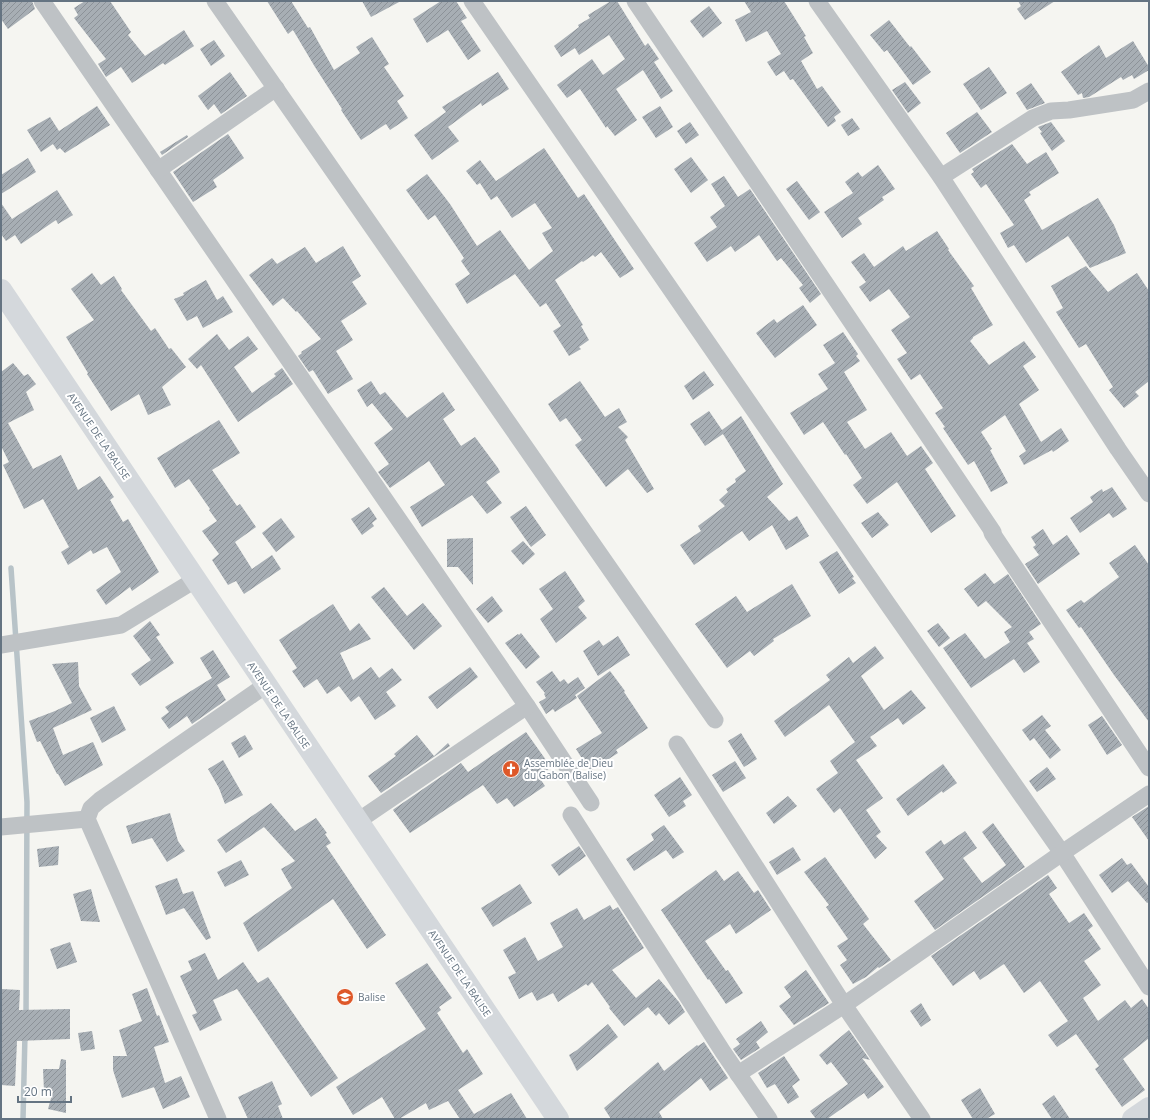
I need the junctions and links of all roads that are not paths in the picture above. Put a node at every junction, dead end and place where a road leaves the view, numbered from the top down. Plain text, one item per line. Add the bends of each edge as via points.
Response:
1 (42, 1) edge
2 (215, 1) edge
3 (472, 1) edge
4 (635, 1) edge
5 (817, 1) edge
6 (276, 88) junction
7 (1149, 92) edge
8 (158, 170) junction
9 (941, 177) junction
10 (1, 290) edge
11 (1149, 494) edge
12 (195, 580) junction
13 (1, 645) edge
14 (266, 685) junction
15 (527, 706) junction
16 (714, 720) dead end
17 (677, 744) dead end
18 (1149, 768) edge
19 (1149, 794) edge
20 (591, 803) dead end
21 (571, 815) dead end
22 (87, 820) junction
23 (358, 821) junction
24 (5, 827) edge
25 (1062, 853) junction
26 (1149, 987) edge
27 (844, 1005) junction
28 (738, 1074) junction
29 (1149, 1108) edge
30 (218, 1119) edge
31 (558, 1119) edge
32 (769, 1119) edge
33 (922, 1119) edge
34 (1133, 1119) edge

1 - 8 street
2 - 6 street
3 - 25 street
4 - 18 street
5 - 9 street
6 - 8 street
6 - 16 street
7 - 9 street via 1133,100 1051,111 1033,118
8 - 15 street
9 - 11 street
10 - 12 street, AVENUE DE LA BALISE
12 - 13 street via 121,625
12 - 14 street, AVENUE DE LA BALISE
14 - 22 street via 100,800 91,808
14 - 23 street, AVENUE DE LA BALISE
15 - 20 street
15 - 23 street
17 - 27 street
19 - 25 street
21 - 28 street
22 - 24 street
22 - 30 street
23 - 31 street, AVENUE DE LA BALISE
25 - 26 street
25 - 27 street
27 - 28 street
27 - 33 street
28 - 32 street
29 - 34 street

